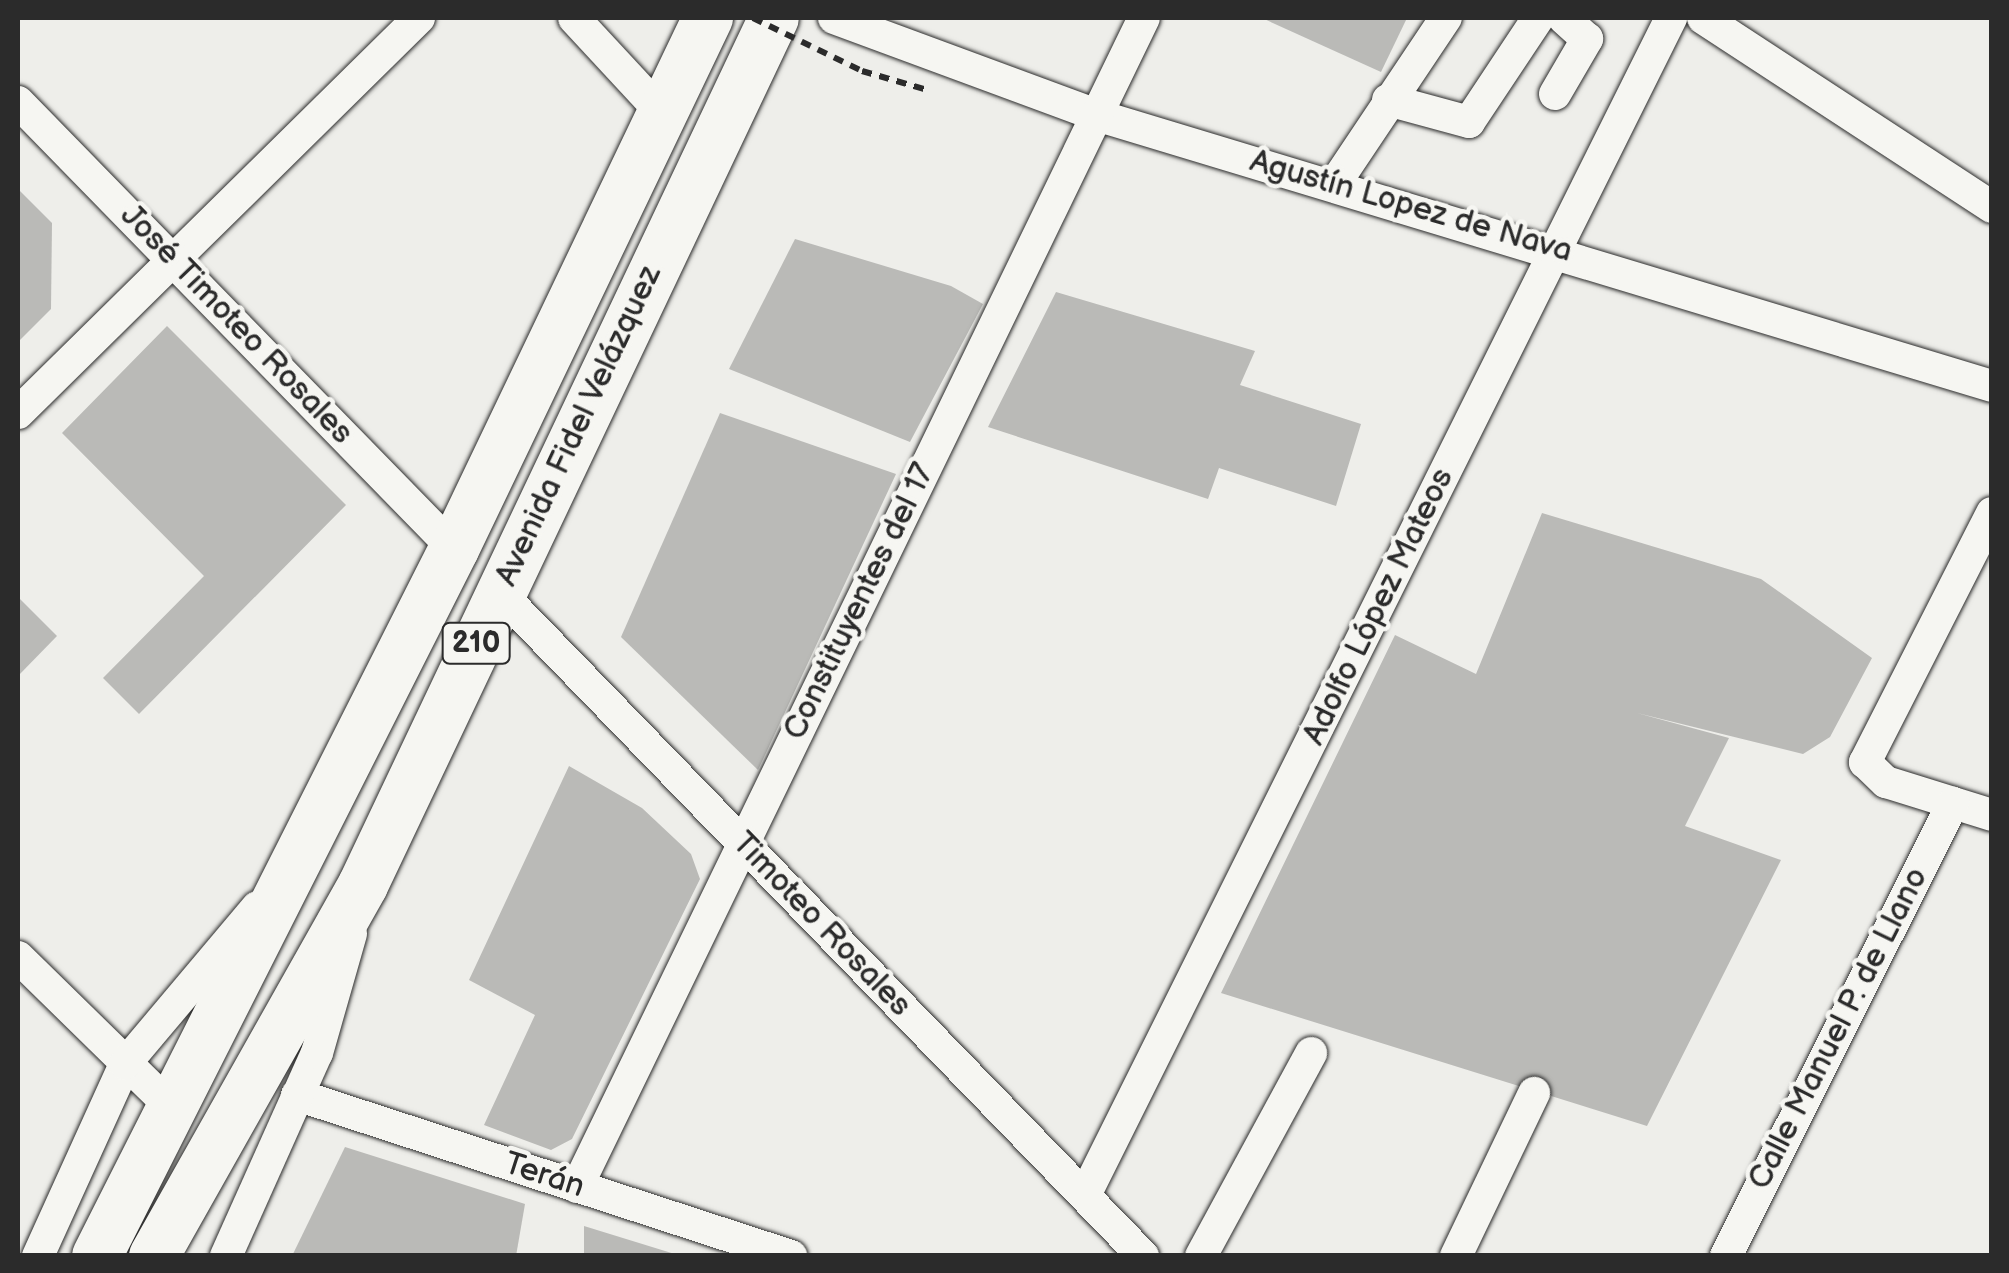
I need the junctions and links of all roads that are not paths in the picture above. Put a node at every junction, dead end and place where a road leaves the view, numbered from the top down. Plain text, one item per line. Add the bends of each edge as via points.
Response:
1 (419, 18) edge
2 (574, 18) edge
3 (708, 18) edge
4 (774, 18) edge
5 (834, 18) edge
6 (1144, 18) edge
7 (1446, 18) edge
8 (1538, 18) edge
9 (1564, 18) edge
10 (1671, 18) edge
11 (1704, 18) edge
12 (1555, 94) dead end
13 (1388, 100) junction
14 (18, 102) edge
15 (662, 113) junction
16 (1096, 115) junction
17 (1334, 184) junction
18 (1992, 207) edge
19 (1552, 249) junction
20 (170, 258) junction
21 (1992, 386) edge
22 (18, 414) edge
23 (1992, 513) edge
24 (1984, 548) edge
25 (454, 549) junction
26 (500, 593) junction
27 (1953, 803) junction
28 (1992, 815) edge
29 (743, 844) junction
30 (294, 863) junction
31 (363, 885) junction
32 (18, 957) edge
33 (1310, 1053) dead end
34 (125, 1064) junction
35 (1534, 1093) dead end
36 (297, 1095) junction
37 (170, 1107) junction
38 (576, 1187) junction
39 (1086, 1195) junction
40 (38, 1256) edge
41 (97, 1256) edge
42 (154, 1256) edge
43 (226, 1256) edge
44 (791, 1256) edge
45 (1143, 1256) edge
46 (1201, 1256) edge
47 (1456, 1256) edge
48 (1726, 1256) edge

1 - 20 street
2 - 15 street
3 - 15 highway, Avenida Fidel Velázquez / 210
4 - 26 highway, Avenida Fidel Velázquez / 210
5 - 16 street, Agustín Lopez de Nava
6 - 16 street, Constituyentes del 17
7 - 13 street
8 - 13 street via 1469,122
9 - 12 street via 1587,40
10 - 19 street, Adolfo López Mateos
11 - 18 street
13 - 17 street
14 - 20 street, José Timoteo Rosales
15 - 25 highway, Avenida Fidel Velázquez / 210
16 - 17 street, Agustín Lopez de Nava
16 - 29 street, Constituyentes del 17
17 - 19 street, Agustín Lopez de Nava
19 - 21 street, Agustín Lopez de Nava
19 - 39 street, Adolfo López Mateos via 1260,855
20 - 22 street
20 - 25 street, José Timoteo Rosales
23 - 24 street
24 - 27 street via 1871,744 1867,768 1886,782
25 - 30 highway, Avenida Fidel Velázquez / 210
26 - 29 street, Timoteo Rosales
26 - 31 highway, Avenida Fidel Velázquez / 210
27 - 28 street
27 - 48 street, Calle Manuel P. de Llano
29 - 38 street, Constituyentes del 17
29 - 39 street, Timoteo Rosales
30 - 34 street
30 - 37 highway, Avenida Fidel Velázquez / 210
31 - 36 street via 327,1021
31 - 42 highway, Avenida Fidel Velázquez / 210
32 - 34 street
33 - 46 street
34 - 37 street
34 - 40 street
35 - 47 street
36 - 38 street, Terán
36 - 43 street
37 - 41 highway, Avenida Fidel Velázquez / 210
38 - 44 street, Terán
39 - 45 street, Timoteo Rosales

